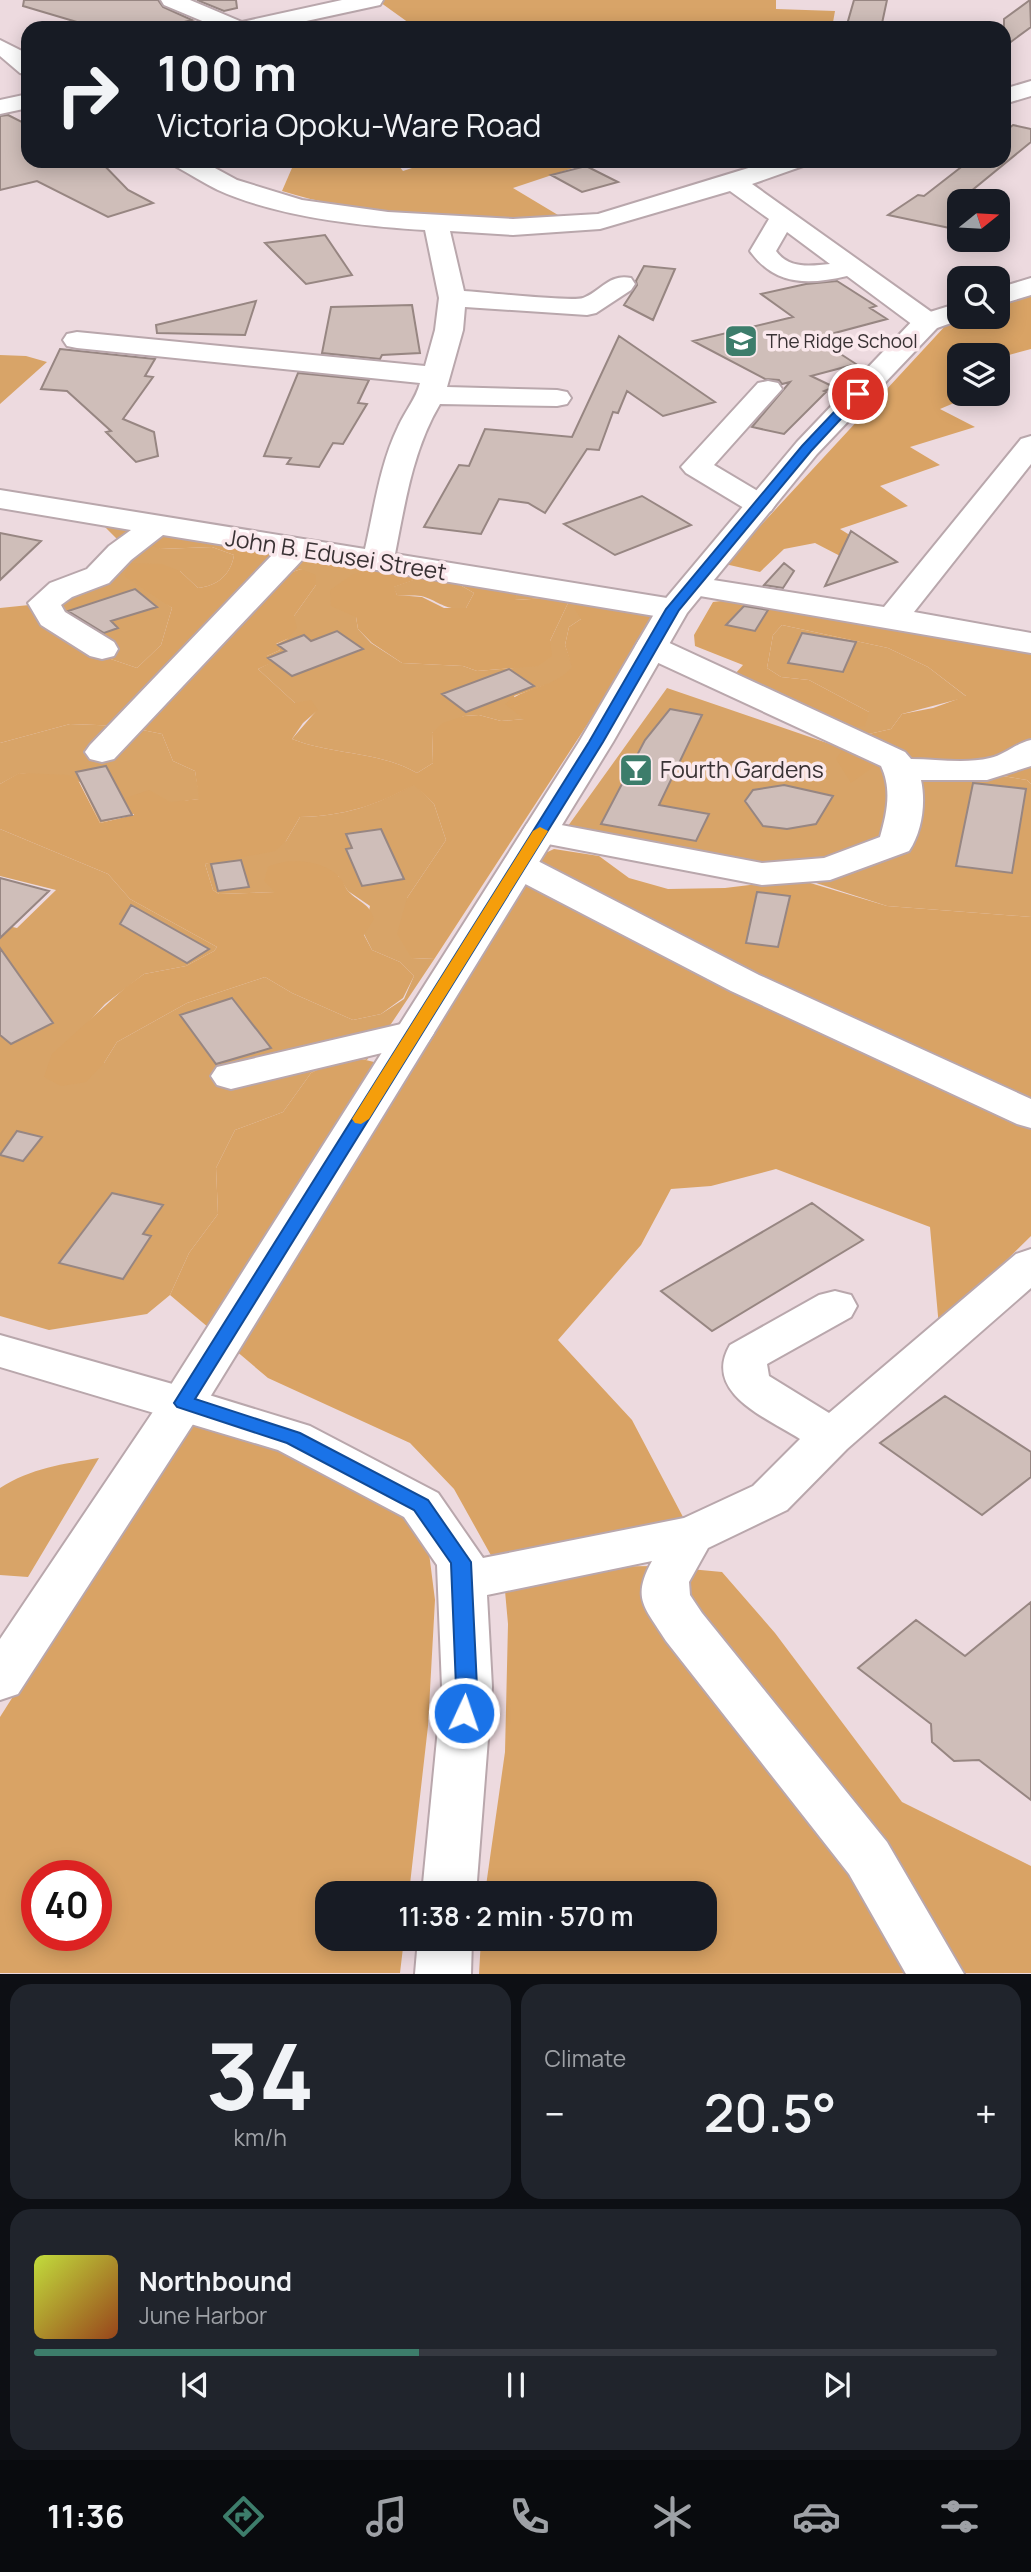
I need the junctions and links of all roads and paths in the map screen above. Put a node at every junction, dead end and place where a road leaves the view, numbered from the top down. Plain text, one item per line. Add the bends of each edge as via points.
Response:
1 (172, 0) edge
2 (372, 0) edge
3 (221, 21) edge
4 (276, 21) edge
5 (0, 47) edge
6 (21, 60) edge
7 (1031, 88) edge
8 (1011, 95) edge
9 (21, 102) edge
10 (0, 107) edge
11 (197, 168) edge
12 (774, 168) edge
13 (734, 182) junction
14 (783, 217) junction
15 (436, 223) junction
16 (853, 267) junction
17 (622, 284) dead end
18 (1031, 286) edge
19 (1010, 293) edge
20 (452, 298) junction
21 (943, 316) edge
22 (76, 340) dead end
23 (434, 386) junction
24 (768, 390) dead end
25 (557, 398) dead end
26 (1031, 445) edge
27 (0, 499) edge
28 (760, 505) junction
29 (157, 525) junction
30 (296, 548) junction
31 (378, 562) junction
32 (683, 598) junction
33 (892, 618) junction
34 (1031, 643) edge
35 (651, 647) junction
36 (102, 649) dead end
37 (1031, 750) edge
38 (102, 751) dead end
39 (902, 770) junction
40 (540, 832) junction
41 (519, 866) junction
42 (414, 1033) junction
43 (231, 1076) dead end
44 (1031, 1115) edge
45 (1031, 1264) edge
46 (835, 1306) dead end
47 (0, 1351) edge
48 (183, 1403) junction
49 (831, 1437) junction
50 (691, 1535) junction
51 (462, 1581) junction
52 (0, 1680) edge
53 (450, 1881) edge
54 (444, 1951) edge
55 (443, 1973) edge
56 (936, 1973) edge

1 - 3 street
2 - 4 street
5 - 6 street
7 - 8 street
9 - 10 street
11 - 15 street via 228,185 299,207
12 - 13 street
13 - 14 street
13 - 15 street via 600,221 513,228
14 - 16 street
14 - 16 street via 763,251 767,260 792,272 816,275
15 - 20 street
16 - 21 street
17 - 20 street via 587,307
18 - 19 street
20 - 23 street
21 - 28 street via 807,448
22 - 23 street
23 - 25 street
23 - 31 street via 412,427
24 - 28 street via 696,467
26 - 33 street
27 - 29 street, John B. Edusei Street
28 - 32 street
29 - 30 street, John B. Edusei Street
29 - 36 street via 97,576 61,590 44,603 52,618
30 - 31 street, John B. Edusei Street
30 - 38 street
31 - 32 street, John B. Edusei Street
32 - 33 street, John B. Edusei Street
32 - 35 street
33 - 34 street, John B. Edusei Street
35 - 39 street via 865,745 893,759
35 - 40 street
37 - 39 street via 1017,763 996,769
39 - 40 street via 907,808 896,843 830,869 762,874
40 - 41 street
41 - 42 street
41 - 44 street via 745,983
42 - 43 street
42 - 48 street
45 - 49 street
46 - 49 street via 746,1356 744,1369 750,1385
47 - 48 street
48 - 51 street via 294,1438 421,1505 461,1562
48 - 52 street
49 - 50 street via 770,1498
50 - 51 street
50 - 56 street via 665,1582 665,1598 868,1858
51 - 53 street via 467,1687
54 - 55 street

